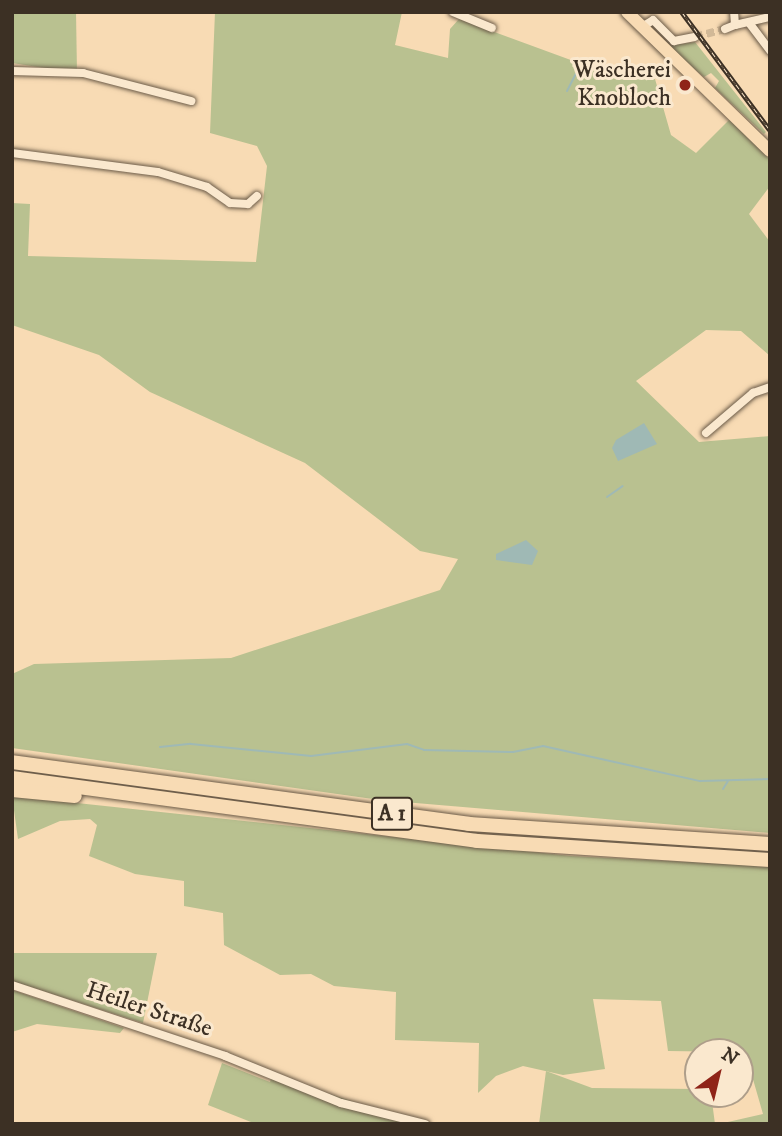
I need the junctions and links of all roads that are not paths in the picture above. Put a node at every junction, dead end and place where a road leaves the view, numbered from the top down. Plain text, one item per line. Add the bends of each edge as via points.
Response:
1 (453, 12) edge
2 (627, 12) edge
3 (734, 12) edge
4 (770, 17) edge
5 (750, 24) junction
6 (735, 26) junction
7 (642, 27) junction
8 (492, 28) dead end
9 (724, 29) tunnel mouth
10 (695, 37) tunnel mouth
11 (770, 51) edge
12 (12, 71) edge
13 (191, 101) dead end
14 (766, 148) edge
15 (12, 153) edge
16 (257, 196) dead end
17 (770, 387) edge
18 (706, 433) dead end
19 (12, 754) edge
20 (12, 762) edge
21 (36, 766) junction
22 (12, 778) edge
23 (12, 790) edge
24 (107, 792) junction
25 (770, 844) edge
26 (770, 860) edge
27 (12, 985) edge
28 (425, 1124) edge

1 - 8 street
2 - 7 main road
3 - 6 street
4 - 5 street
5 - 6 street
5 - 11 street
6 - 9 street
7 - 10 street via 653,20 674,41
7 - 14 main road
12 - 13 street via 83,73
15 - 16 street via 158,172 207,187 230,203 248,204
17 - 18 street via 752,393
19 - 21 highway
20 - 21 highway, A 1
21 - 25 highway, A 1 via 587,837
22 - 24 highway, A 1
23 - 24 highway via 92,798
24 - 26 highway, A 1 via 597,852
27 - 28 street, Heiler Straße via 272,1074 341,1103

